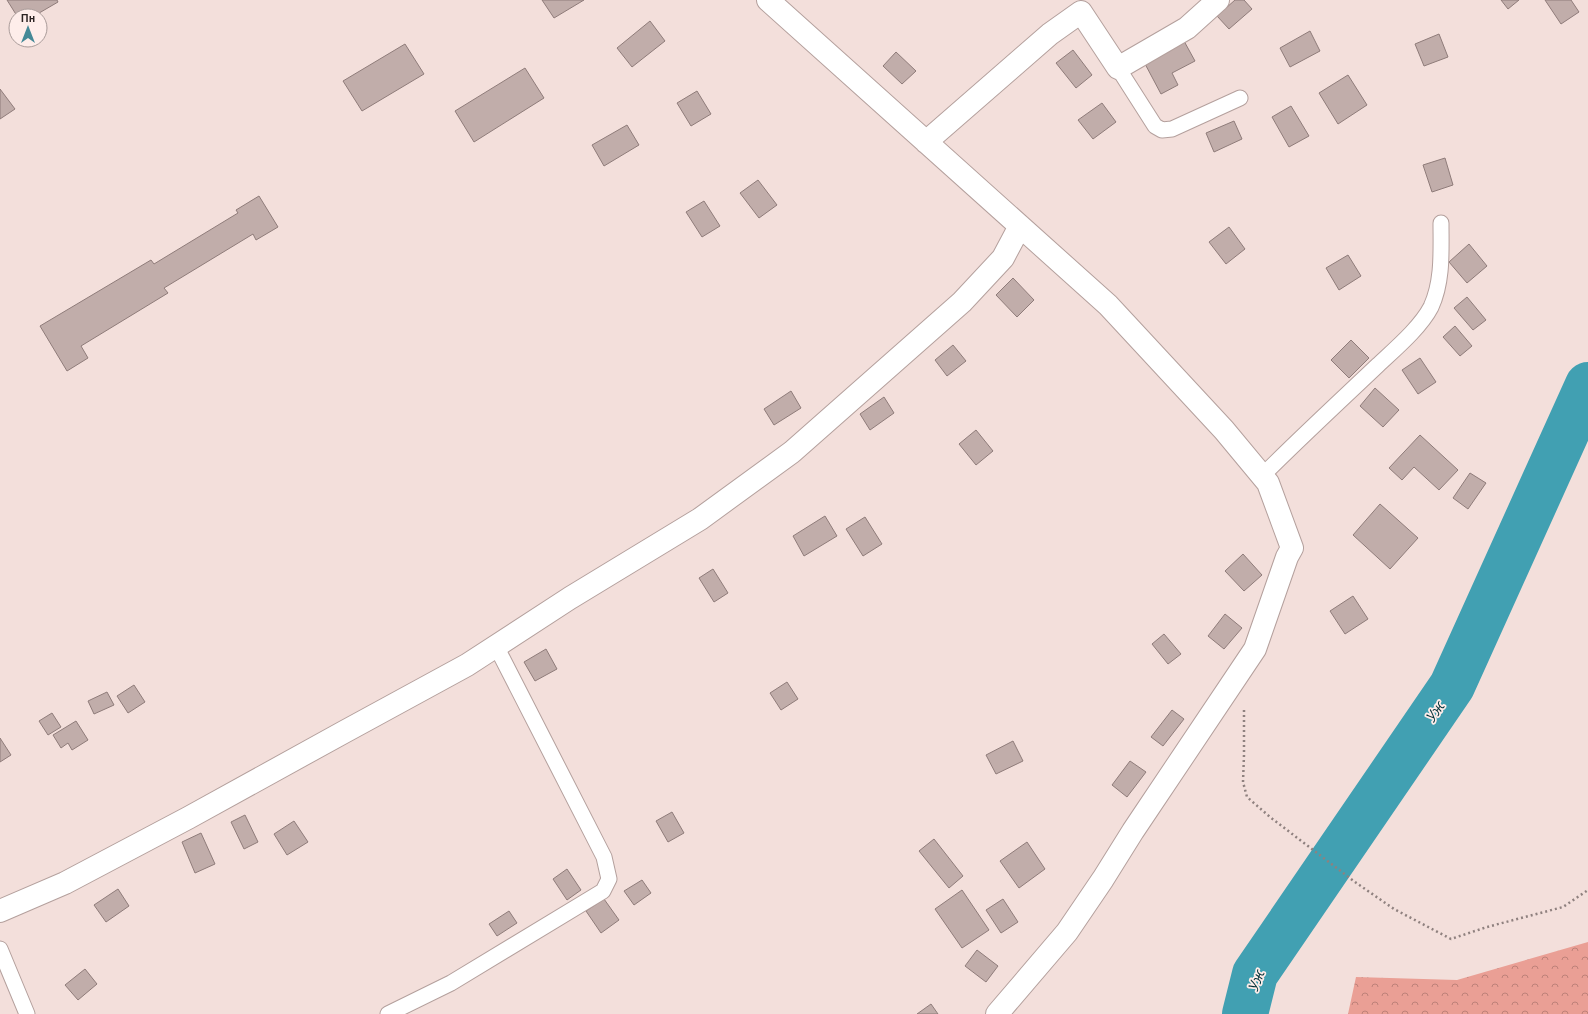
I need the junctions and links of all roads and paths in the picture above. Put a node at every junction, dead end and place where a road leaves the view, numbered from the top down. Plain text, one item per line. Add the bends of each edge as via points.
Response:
1 (768, 0) edge
2 (1218, 0) edge
3 (1081, 6) edge
4 (1118, 68) junction
5 (1240, 98) dead end
6 (926, 142) junction
7 (1441, 223) dead end
8 (1020, 226) junction
9 (1262, 476) junction
10 (496, 646) junction
11 (1230, 687) junction
12 (1588, 890) edge
13 (0, 911) edge
14 (0, 949) edge
15 (28, 1014) edge
16 (388, 1014) edge
17 (997, 1014) edge

1 - 6 street
2 - 4 street via 1187,28
3 - 4 street
3 - 6 street
4 - 5 lane via 1155,126 1162,130 1172,129
6 - 8 street
7 - 9 lane via 1438,288 1430,308 1410,334 1306,431
8 - 9 street via 1108,305 1224,430
8 - 10 street via 1003,258 962,302 792,452 700,519
9 - 11 street via 1268,483 1292,548 1255,648
10 - 13 street via 467,665 188,818 65,882
10 - 16 lane via 604,857 609,879 603,891 451,984
11 - 12 path via 1244,710 1243,782 1247,797 1394,910 1451,939 1564,907
11 - 17 street via 1067,932
14 - 15 lane

